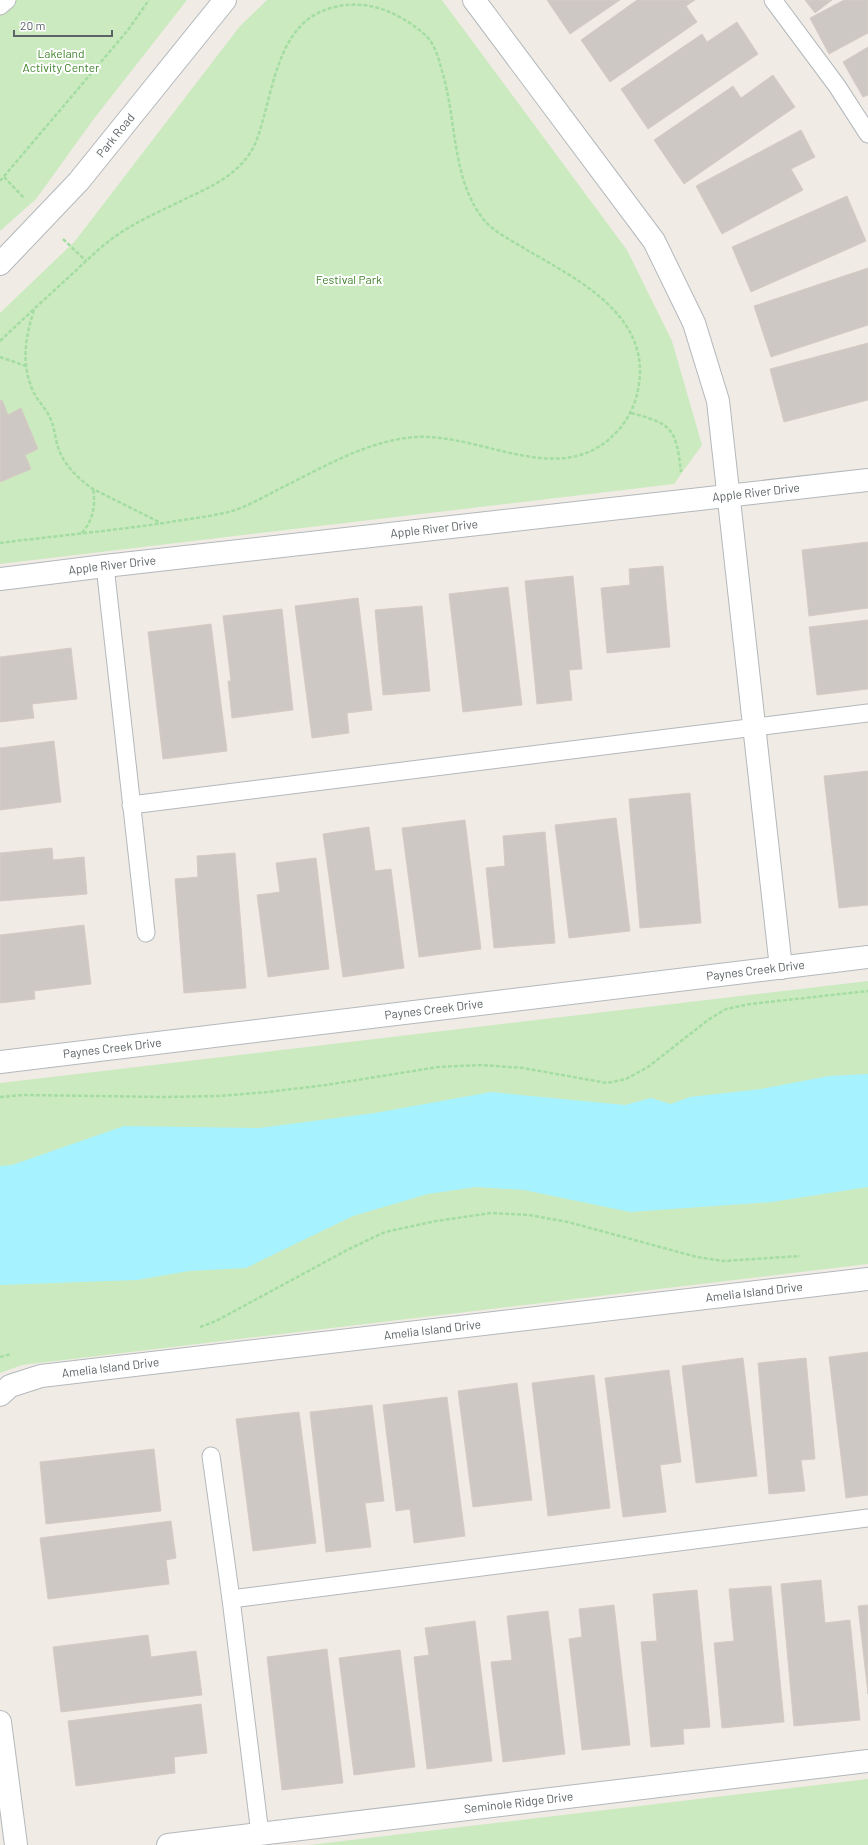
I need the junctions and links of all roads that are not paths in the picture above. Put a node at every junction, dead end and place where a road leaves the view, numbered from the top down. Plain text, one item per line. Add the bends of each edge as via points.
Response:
1 (7, 0) edge
2 (225, 0) edge
3 (474, 0) edge
4 (774, 0) edge
5 (0, 6) edge
6 (868, 134) edge
7 (0, 263) edge
8 (868, 480) edge
9 (730, 495) junction
10 (105, 566) junction
11 (0, 579) edge
12 (868, 713) edge
13 (754, 726) junction
14 (131, 805) junction
15 (146, 933) dead end
16 (868, 957) edge
17 (781, 968) junction
18 (0, 1062) edge
19 (868, 1279) edge
20 (0, 1395) edge
21 (211, 1456) dead end
22 (868, 1518) edge
23 (231, 1599) junction
24 (0, 1722) edge
25 (868, 1761) edge
26 (260, 1834) junction
27 (16, 1845) edge
28 (168, 1845) edge

1 - 5 lane
2 - 7 street, Park Road via 79,181
3 - 9 street via 654,241 694,323 718,401
4 - 6 lane via 837,86
8 - 9 street, Apple River Drive
9 - 10 street, Apple River Drive
9 - 13 street
10 - 11 street, Apple River Drive
10 - 14 lane
12 - 13 lane
13 - 14 lane
13 - 17 street
14 - 15 lane
16 - 17 street, Paynes Creek Drive
17 - 18 street, Paynes Creek Drive
19 - 20 street, Amelia Island Drive via 41,1376 10,1386
21 - 23 lane
22 - 23 lane
23 - 26 lane
24 - 27 street
25 - 26 street, Seminole Ridge Drive
26 - 28 street, Seminole Ridge Drive

